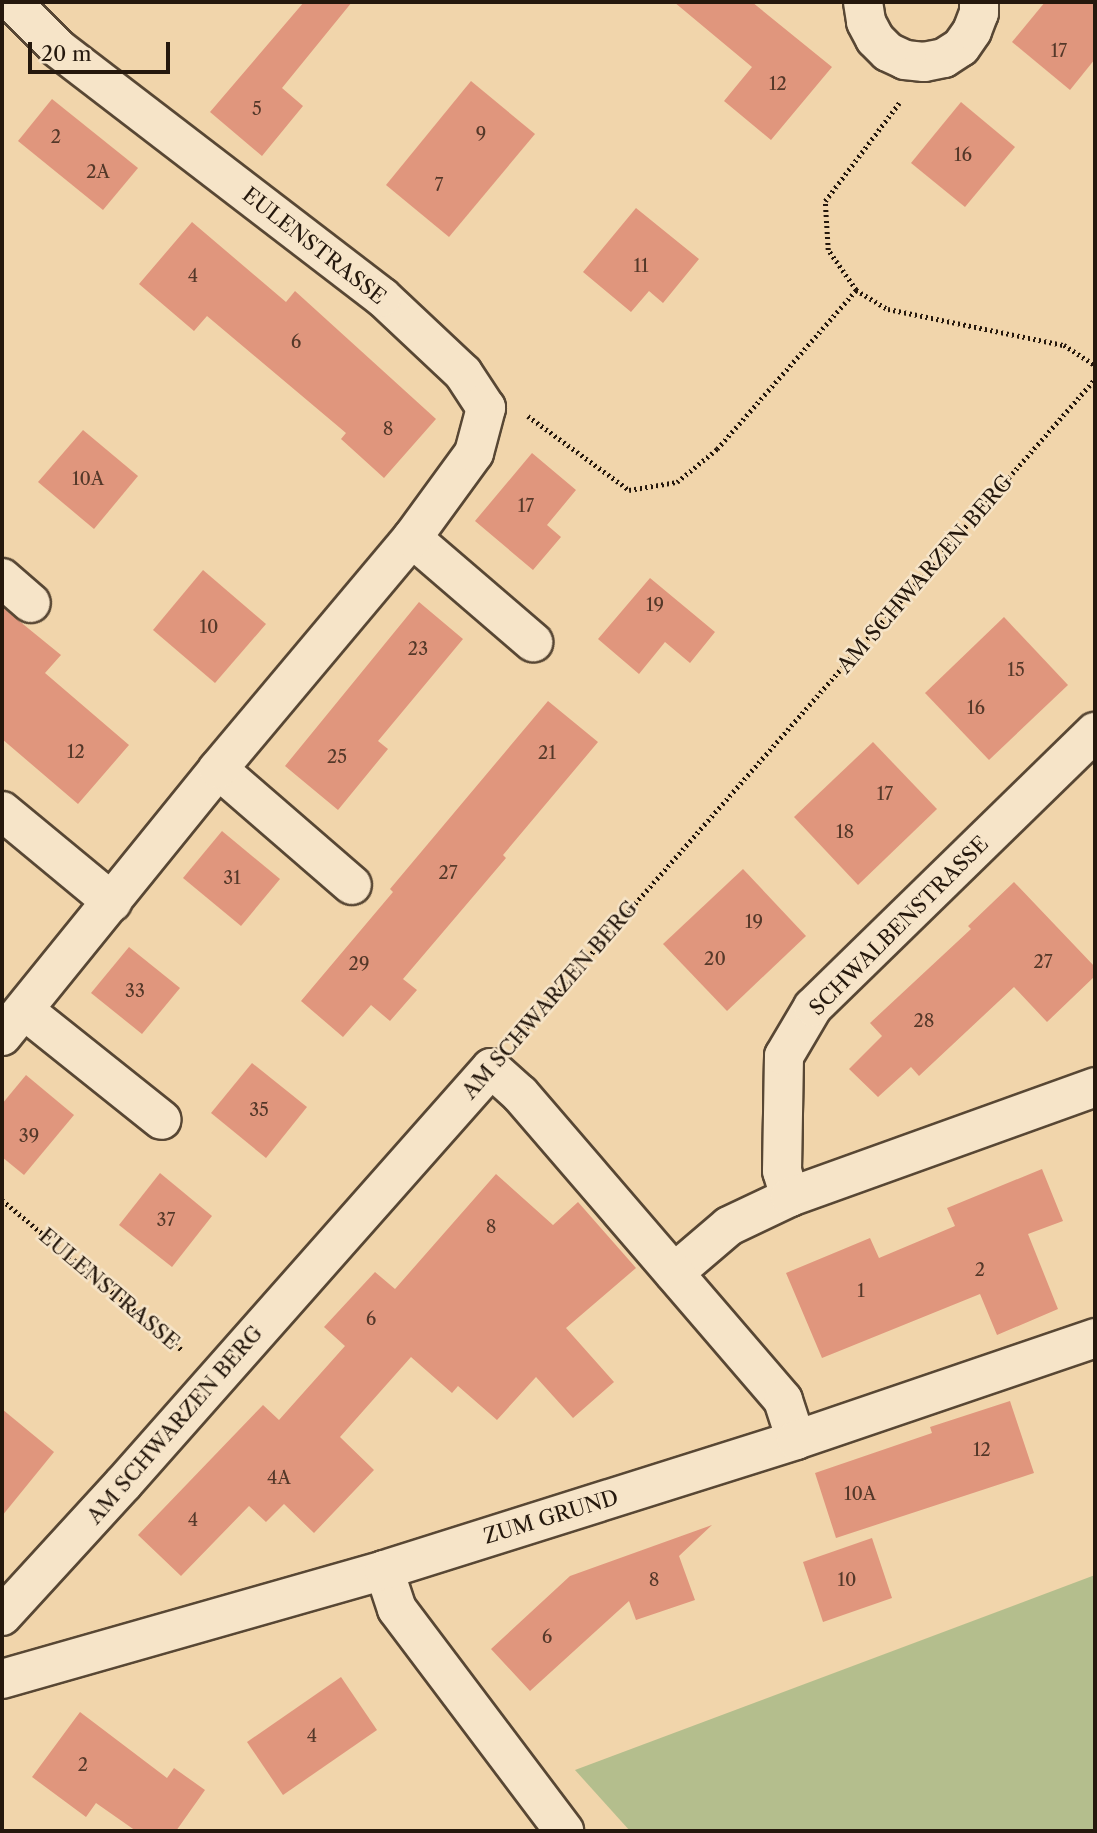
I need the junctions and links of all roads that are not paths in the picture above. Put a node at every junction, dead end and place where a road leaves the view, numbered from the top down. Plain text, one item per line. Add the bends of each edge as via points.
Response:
1 (12, 2) edge
2 (863, 2) edge
3 (979, 2) edge
4 (412, 538) junction
5 (2, 578) edge
6 (31, 603) dead end
7 (533, 642) dead end
8 (1095, 732) edge
9 (218, 769) junction
10 (2, 811) edge
11 (352, 885) dead end
12 (112, 902) junction
13 (13, 1023) edge
14 (1095, 1087) edge
15 (162, 1120) dead end
16 (790, 1198) junction
17 (674, 1273) junction
18 (1095, 1338) edge
19 (796, 1440) junction
20 (384, 1570) junction
21 (2, 1616) edge
22 (2, 1679) edge
23 (564, 1831) edge

1 - 4 street, EULENSTRASSE via 58,48 382,297 463,373 486,408 474,453
2 - 3 street via 875,39 905,60 934,60 961,47 972,31
4 - 7 street
4 - 9 street
5 - 6 street
8 - 16 street, SCHWALBENSTRASSE via 813,1007 784,1056 782,1171
9 - 11 street
9 - 12 street
10 - 12 street
12 - 13 street
13 - 15 street
14 - 16 street
16 - 17 street via 729,1226
17 - 19 street via 783,1399
17 - 21 street, AM SCHWARZEN BERG via 520,1094 491,1068
18 - 19 street, ZUM GRUND
19 - 20 street, ZUM GRUND
20 - 22 street, ZUM GRUND
20 - 23 street via 397,1609

